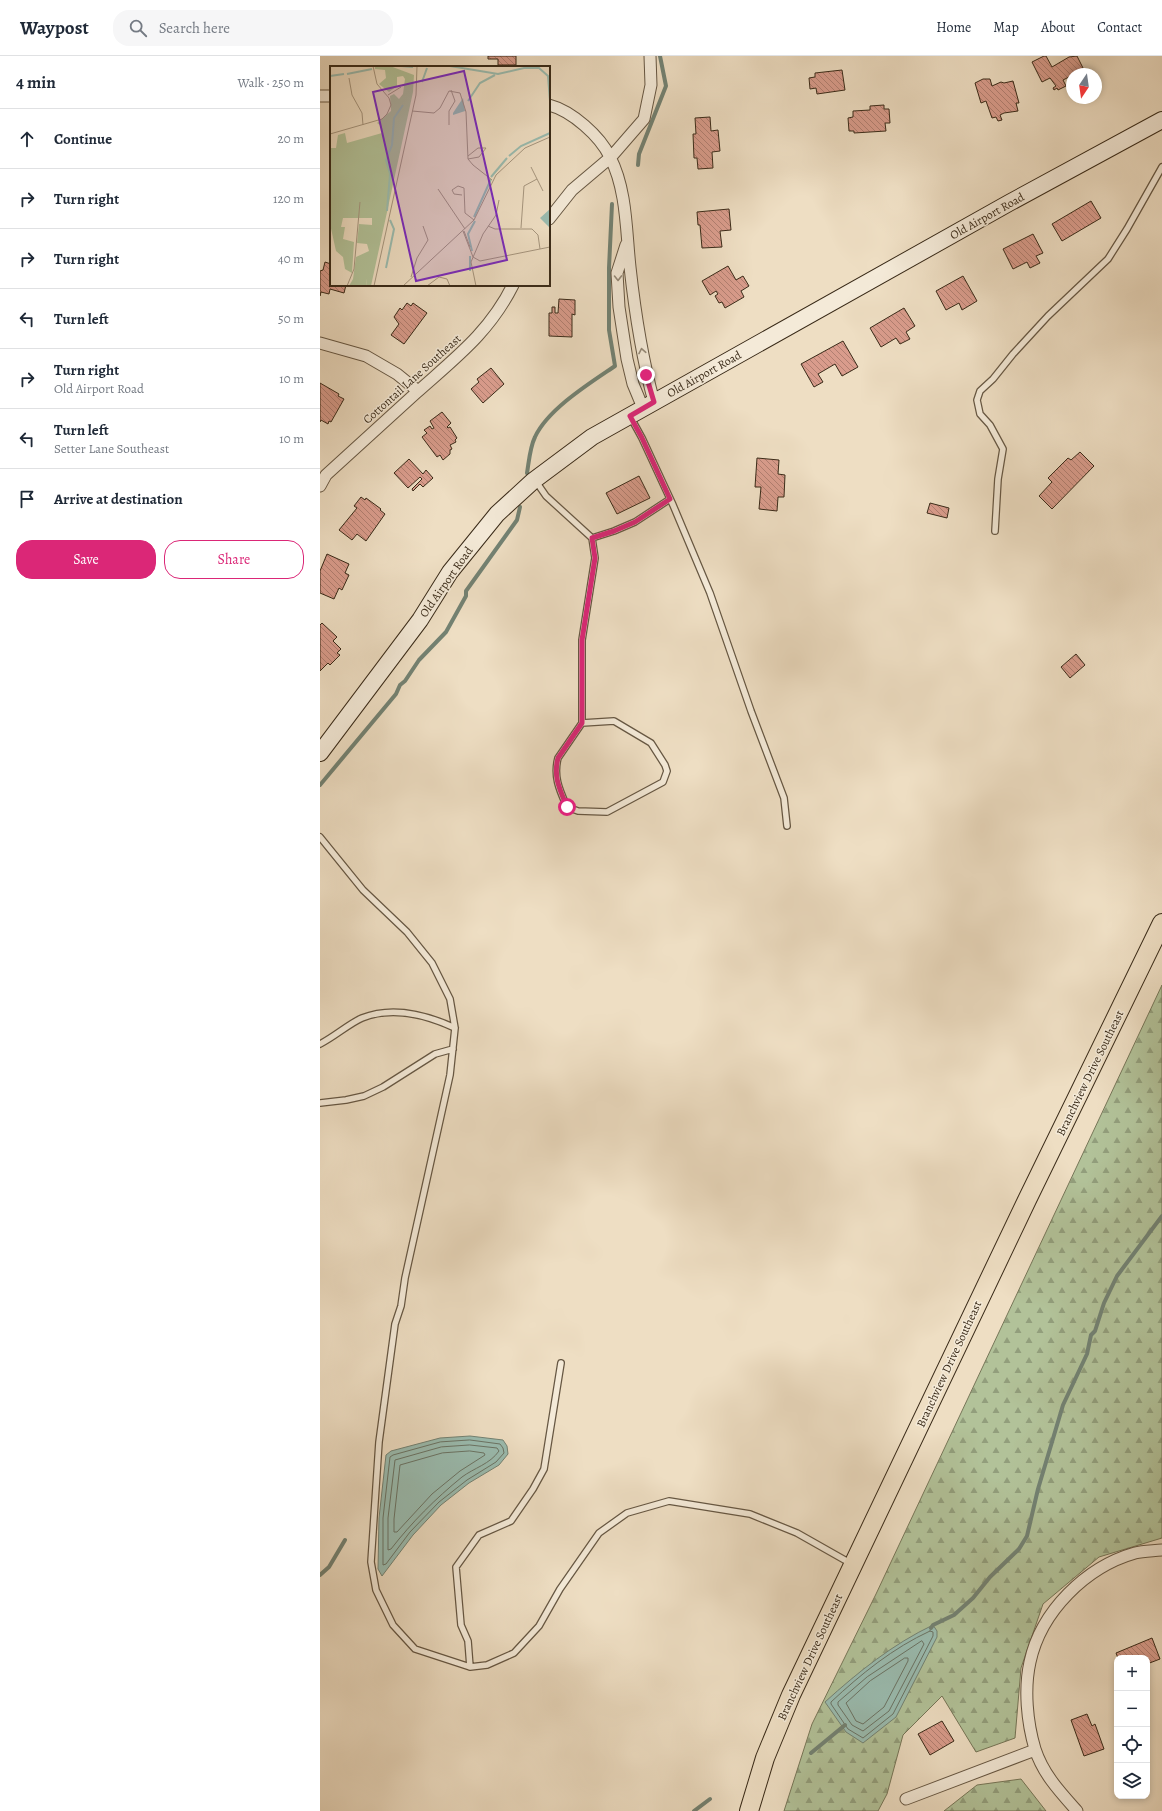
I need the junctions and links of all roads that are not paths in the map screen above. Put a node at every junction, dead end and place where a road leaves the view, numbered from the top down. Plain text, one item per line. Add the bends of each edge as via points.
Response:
1 (650, 56) edge
2 (550, 105) edge
3 (1162, 120) edge
4 (611, 157) junction
5 (1162, 167) edge
6 (550, 218) edge
7 (627, 241) junction
8 (512, 286) edge
9 (320, 343) edge
10 (418, 391) junction
11 (642, 409) junction
12 (535, 480) junction
13 (320, 486) edge
14 (670, 499) junction
15 (995, 531) dead end
16 (592, 538) junction
17 (582, 723) junction
18 (320, 753) edge
19 (787, 826) dead end
20 (320, 837) edge
21 (1162, 924) edge
22 (455, 1028) junction
23 (320, 1044) edge
24 (453, 1049) junction
25 (320, 1103) edge
26 (562, 1363) dead end
27 (1162, 1550) edge
28 (853, 1564) junction
29 (470, 1667) junction
30 (1035, 1750) junction
31 (906, 1799) dead end
32 (749, 1811) edge
33 (1077, 1811) edge

1 - 4 street via 651,85 644,119
2 - 4 street via 557,107 584,125
3 - 11 street, Old Airport Road
4 - 6 street via 572,190
4 - 7 street via 622,192
5 - 15 lane via 1108,259 1048,316 993,380 980,391 977,400 980,414 990,425 1003,449 998,479
11 -> 7 street via 646,375
7 -> 11 street via 617,273 619,308 631,378
8 - 10 street, Cottontail Lane Southeast via 496,316 477,338
9 - 10 street via 366,356 397,374
10 - 13 street, Cottontail Lane Southeast via 326,475
11 - 12 street, Old Airport Road via 592,437
11 - 14 lane via 642,438
12 - 16 lane via 546,496
12 - 18 street, Old Airport Road via 497,514 450,572 420,620
14 - 16 lane via 635,522
14 - 19 lane via 710,593 784,798
16 - 17 lane via 595,558 582,640
17 - 17 lane via 556,765 557,783 567,807 578,811 607,812 663,782 667,771 652,743 614,721
20 - 22 lane via 363,890 408,932 432,963 450,999
21 - 28 main road, Branchview Drive Southeast
22 - 23 lane via 440,1021 397,1012 362,1018
22 - 24 lane
24 - 25 lane via 435,1054 364,1096
24 - 29 lane via 450,1076 395,1324 380,1442 371,1562 376,1590 393,1625 415,1649
26 - 29 lane via 544,1469 511,1521 479,1535 456,1567 461,1625 468,1641
27 - 30 street via 1136,1553 1103,1566 1078,1585 1055,1608 1040,1634 1030,1661 1027,1691 1029,1725
28 - 29 lane via 797,1533 750,1514 669,1501 627,1513 599,1533 560,1589 539,1626 514,1653 487,1665
28 - 32 main road, Branchview Drive Southeast via 791,1694
30 - 31 street
30 - 33 street via 1053,1784

